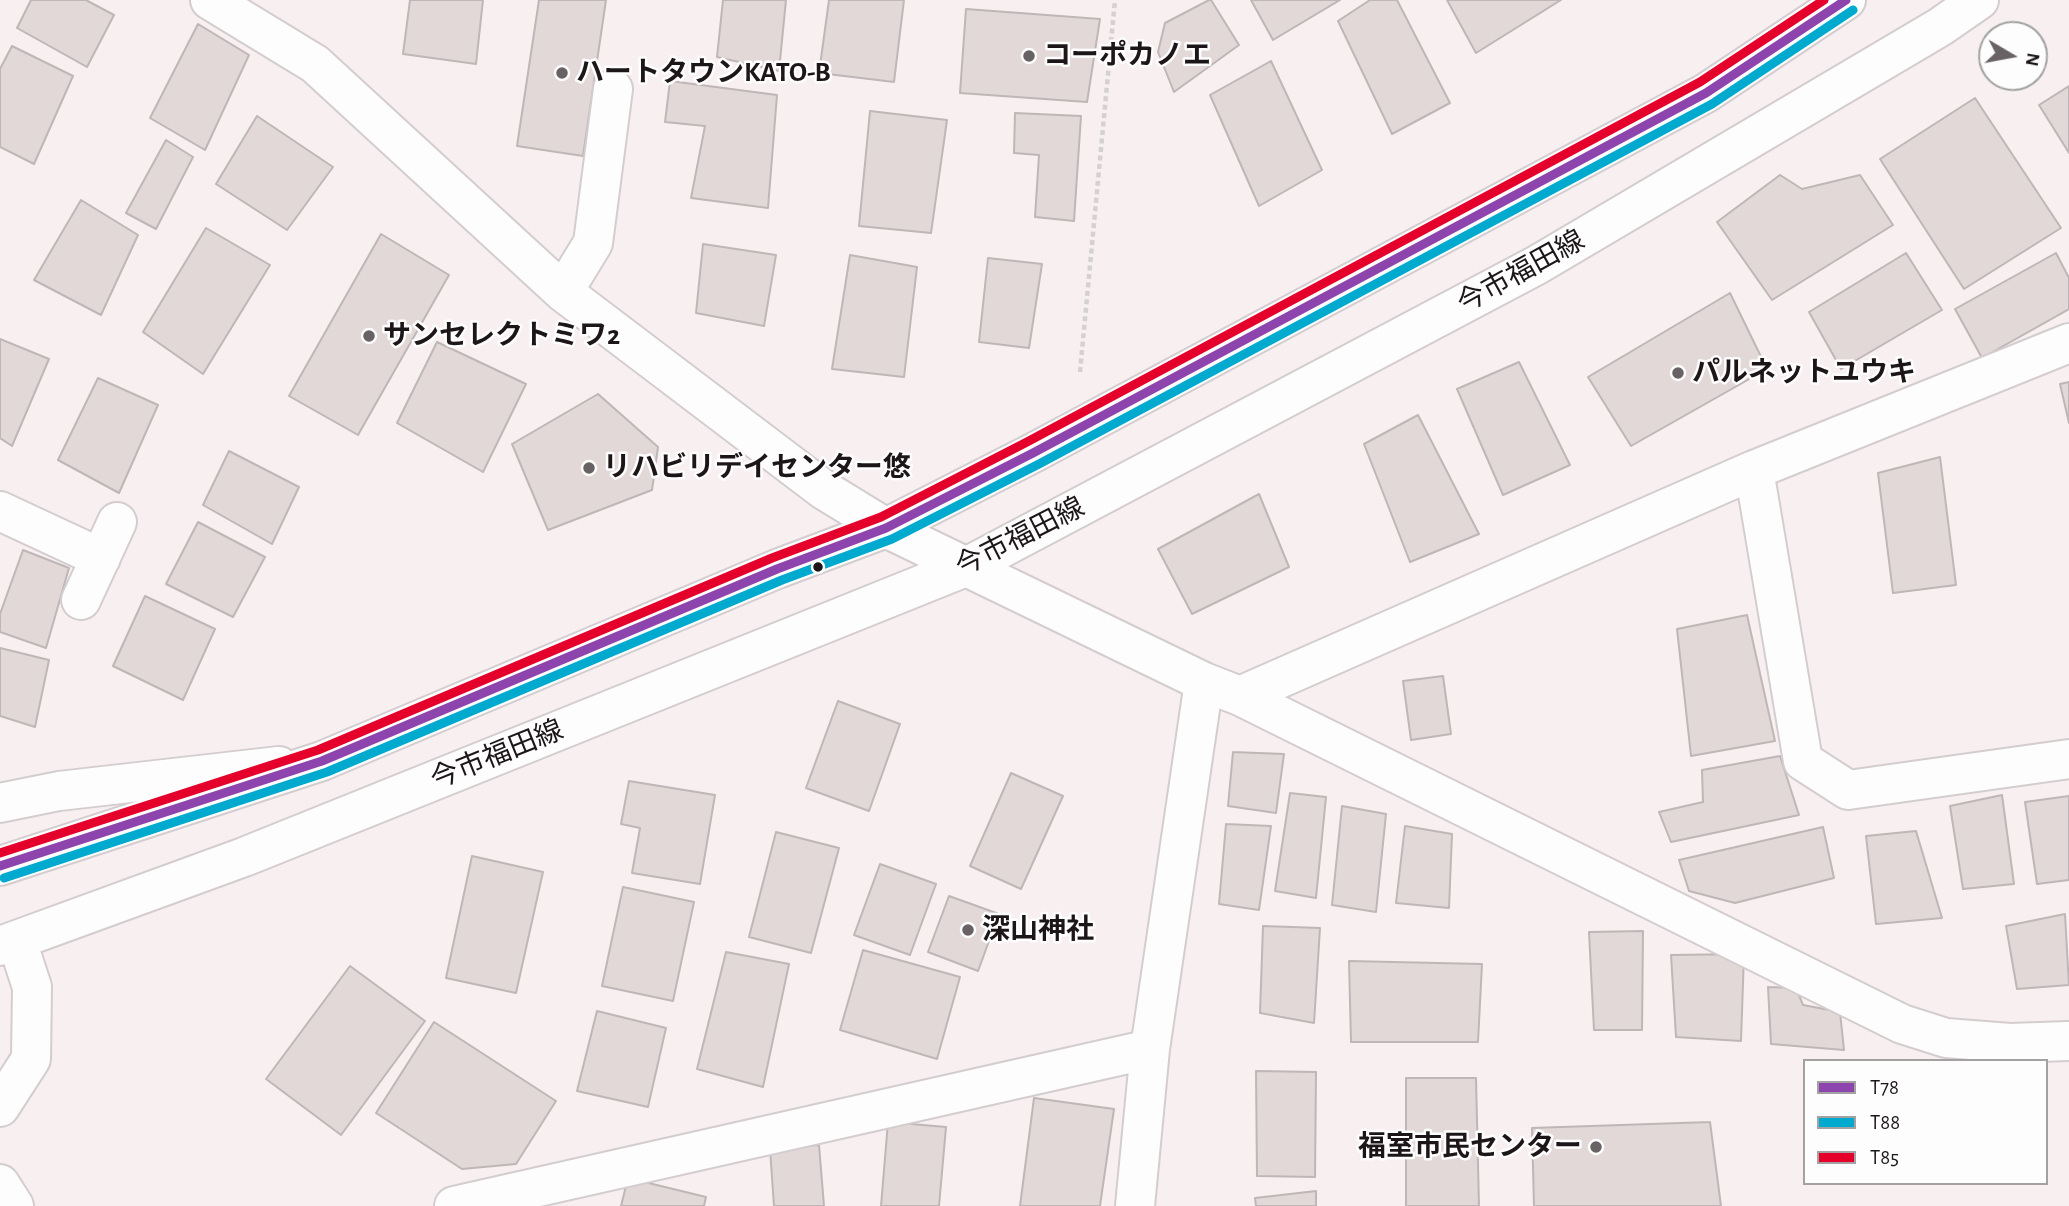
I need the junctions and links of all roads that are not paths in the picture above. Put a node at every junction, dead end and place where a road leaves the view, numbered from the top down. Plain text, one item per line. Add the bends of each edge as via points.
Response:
1 (210, 0) edge
2 (1846, 0) edge
3 (1979, 0) edge
4 (613, 89) dead end
5 (563, 292) junction
6 (2069, 343) edge
7 (1754, 470) junction
8 (0, 511) edge
9 (117, 522) dead end
10 (886, 528) junction
11 (101, 558) junction
12 (968, 566) junction
13 (81, 600) dead end
14 (1204, 682) junction
15 (1240, 696) junction
16 (2069, 759) edge
17 (322, 761) junction
18 (0, 803) edge
19 (0, 866) edge
20 (8, 943) edge
21 (2069, 1041) edge
22 (1150, 1049) junction
23 (0, 1107) edge
24 (0, 1184) edge
25 (14, 1206) edge
26 (454, 1206) edge
27 (1135, 1206) edge

1 - 5 street via 315,64
2 - 10 street via 1706,93
3 - 12 street, 今市福田線 via 1537,265
4 - 5 street via 593,243
5 - 10 street via 824,490
6 - 7 street
7 - 15 street
7 - 16 street via 1802,761 1848,790
8 - 11 street
9 - 11 street
10 - 12 street
10 - 17 street via 777,569
11 - 13 street
12 - 14 street
12 - 20 street, 今市福田線 via 244,857
14 - 15 street
14 - 22 street
15 - 21 street via 1902,1024 1946,1038
17 - 18 street via 59,791
17 - 19 street
20 - 23 street via 32,987 31,1059
22 - 26 street
22 - 27 street
24 - 25 street

